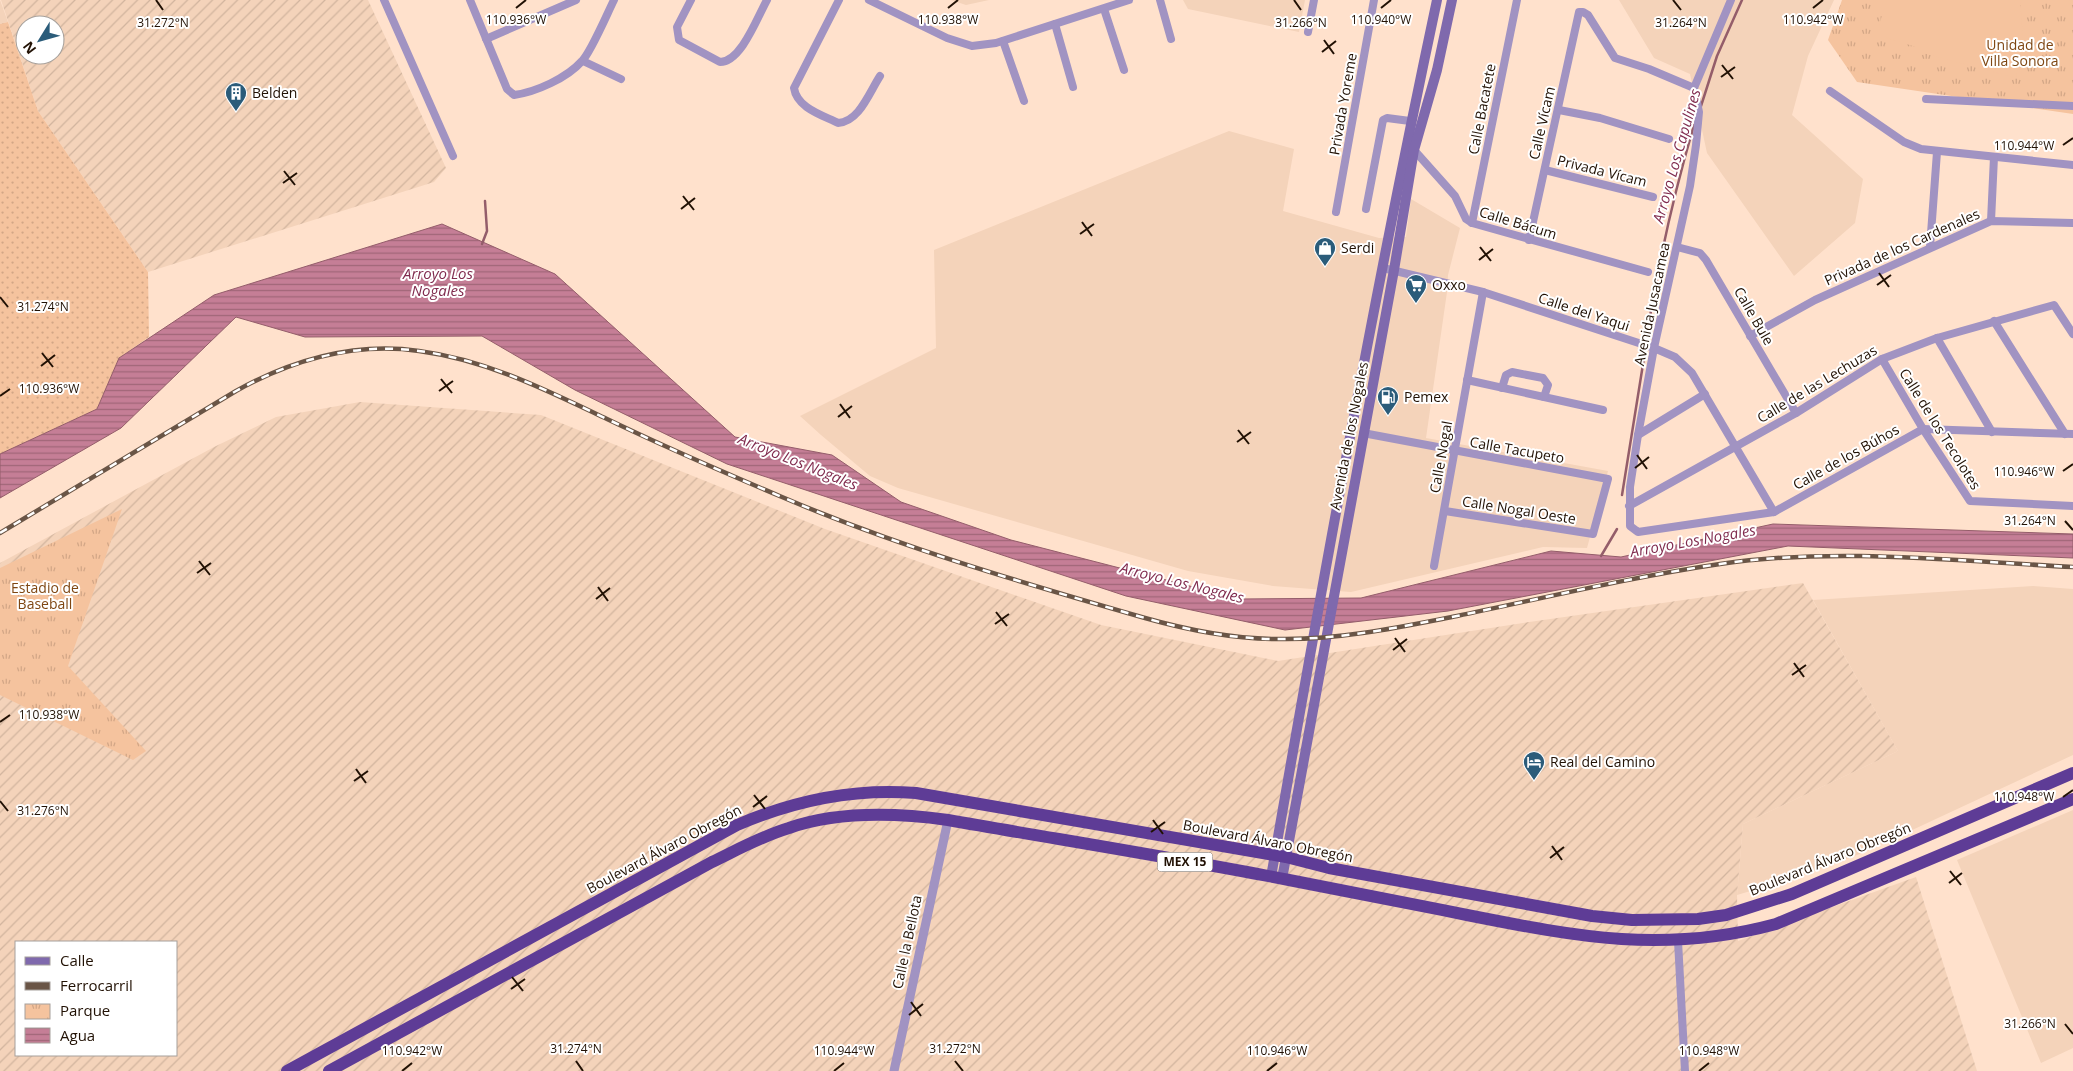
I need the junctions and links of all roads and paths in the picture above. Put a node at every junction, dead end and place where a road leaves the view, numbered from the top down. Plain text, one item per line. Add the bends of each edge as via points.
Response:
1 (470, 0) edge
2 (576, 0) edge
3 (614, 0) edge
4 (691, 0) edge
5 (767, 0) edge
6 (839, 0) edge
7 (869, 0) edge
8 (1129, 0) edge
9 (1160, 0) edge
10 (1314, 0) edge
11 (1374, 0) edge
12 (1437, 0) edge
13 (1452, 0) edge
14 (1517, 0) edge
15 (1731, 0) edge
16 (387, 1) edge
17 (1104, 9) junction
18 (1055, 24) junction
19 (1308, 32) dead end
20 (486, 39) junction
21 (1171, 40) dead end
22 (1003, 41) junction
23 (583, 61) junction
24 (1124, 70) dead end
25 (880, 76) dead end
26 (621, 78) dead end
27 (1074, 87) dead end
28 (1694, 88) junction
29 (1830, 91) dead end
30 (1926, 99) dead end
31 (1024, 101) dead end
32 (2073, 106) edge
33 (1559, 110) junction
34 (1410, 121) junction
35 (1669, 139) dead end
36 (1414, 150) junction
37 (1937, 152) junction
38 (453, 156) dead end
39 (1994, 157) junction
40 (2073, 165) edge
41 (1545, 170) junction
42 (1653, 196) dead end
43 (1366, 209) dead end
44 (1336, 212) dead end
45 (1991, 220) junction
46 (1472, 223) junction
47 (2073, 223) edge
48 (1529, 240) junction
49 (1678, 247) junction
50 (1930, 247) junction
51 (1383, 268) junction
52 (1394, 270) junction
53 (1648, 272) dead end
54 (1483, 292) junction
55 (1994, 321) junction
56 (2073, 334) edge
57 (1750, 336) junction
58 (1937, 338) junction
59 (1654, 348) junction
60 (1882, 358) junction
61 (1467, 380) junction
62 (1502, 388) junction
63 (1705, 394) junction
64 (1544, 397) junction
65 (1603, 410) dead end
66 (1796, 412) junction
67 (1923, 429) junction
68 (1992, 432) junction
69 (1363, 433) junction
70 (2069, 434) edge
71 (1638, 435) junction
72 (1736, 447) junction
73 (1455, 452) junction
74 (1608, 479) joint
75 (1629, 506) junction
76 (2073, 506) edge
77 (1445, 511) junction
78 (1774, 512) junction
79 (1633, 530) joint
80 (1434, 566) dead end
81 (2073, 773) edge
82 (2073, 799) edge
83 (948, 820) junction
84 (1280, 856) junction
85 (1277, 878) junction
86 (1678, 941) junction
87 (286, 1071) edge
88 (329, 1071) edge
89 (894, 1071) edge
90 (1685, 1071) edge

1 - 20 street
2 - 20 street
3 - 23 street
4 - 5 street via 677,27 680,40 720,62 727,62 738,53
6 - 25 street via 794,88 795,94 802,104 843,123 855,117
7 - 22 street via 960,43 984,46
8 - 17 street
9 - 21 street
10 - 19 street
11 - 44 street, Privada Yoreme
12 - 34 main road, Avenida de los Nogales
13 - 36 main road, Avenida de los Nogales via 1437,70
14 - 46 street, Calle Bacatete
15 - 28 street
16 - 38 street
17 - 18 street
17 - 24 street
18 - 22 street
18 - 27 street
20 - 23 street via 507,89 514,95 561,77
22 - 31 street
23 - 26 street
28 - 33 street, Calle Vícam via 1615,58 1588,15 1579,12
28 - 49 street, Avenida Jusacamea via 1698,112 1696,145
29 - 37 street via 1904,142
30 - 32 street
33 - 35 street via 1600,118
33 - 41 street, Calle Vícam
34 - 43 street via 1383,120
34 - 51 main road, Avenida de los Nogales
36 - 46 street, Calle Bácum via 1455,196 1466,219
36 - 52 main road, Avenida de los Nogales
37 - 39 street
37 - 50 street
39 - 40 street
39 - 45 street
41 - 42 street, Privada Vícam
41 - 48 street, Calle Vícam
45 - 47 street, Privada de los Cardenales
45 - 50 street, Privada de los Cardenales
46 - 48 street, Calle Bácum
48 - 53 street, Calle Bácum
49 - 57 street, Calle Bule via 1703,256
49 - 59 street, Avenida Jusacamea
50 - 57 street, Privada de los Cardenales via 1815,300
51 - 52 street, Calle del Yaqui
51 - 84 main road, Avenida de los Nogales via 1313,634
52 - 54 street, Calle del Yaqui
52 - 69 main road, Avenida de los Nogales
54 - 59 street, Calle del Yaqui
54 - 61 street, Calle Nogal
55 - 56 street, Calle de las Lechuzas via 2054,305
55 - 58 street, Calle de las Lechuzas
55 - 70 street
57 - 66 street, Calle Bule
58 - 60 street, Calle de las Lechuzas
58 - 68 street
59 - 63 street, Calle del Yaqui via 1683,364
59 - 71 street, Avenida Jusacamea
60 - 66 street, Calle de las Lechuzas
60 - 67 street, Calle de los Tecolotes
61 - 62 street
61 - 73 street, Calle Nogal
62 - 64 street
62 - 64 street via 1506,375 1512,372 1543,378 1548,385
63 - 71 street
63 - 72 street, Calle del Yaqui
64 - 65 street
66 - 72 street, Calle de las Lechuzas
67 - 68 street
67 - 76 street, Calle de los Tecolotes via 1970,501
67 - 78 street, Calle de los Búhos
68 - 70 street
69 - 73 street, Calle Tacupeto
69 - 84 main road, Avenida de los Nogales
71 - 75 street, Avenida Jusacamea
72 - 75 street, Calle de las Lechuzas
72 - 78 street, Calle del Yaqui
73 - 74 street, Calle Tacupeto
73 - 77 street, Calle Nogal
74 - 77 street, Calle Nogal Oeste via 1593,534
75 - 79 street, Avenida Jusacamea
77 - 80 street, Calle Nogal
78 - 79 street, Calle de los Búhos via 1638,532
81 - 84 highway, Boulevard Álvaro Obregón / MEX 15 via 1792,894 1726,915 1698,918 1632,920 1592,916 1329,868
82 - 86 highway, MEX 15 via 1776,924 1728,936
83 - 85 highway, MEX 15
83 - 88 highway, MEX 15 via 902,816 845,817 790,827 765,836
83 - 89 street, Calle la Bellota
84 - 85 main road, Avenida de los Nogales
84 - 87 highway, Boulevard Álvaro Obregón / MEX 15 via 916,793 885,790 837,794 777,809 712,838
85 - 86 highway, MEX 15 via 1541,930 1635,941
86 - 90 street

